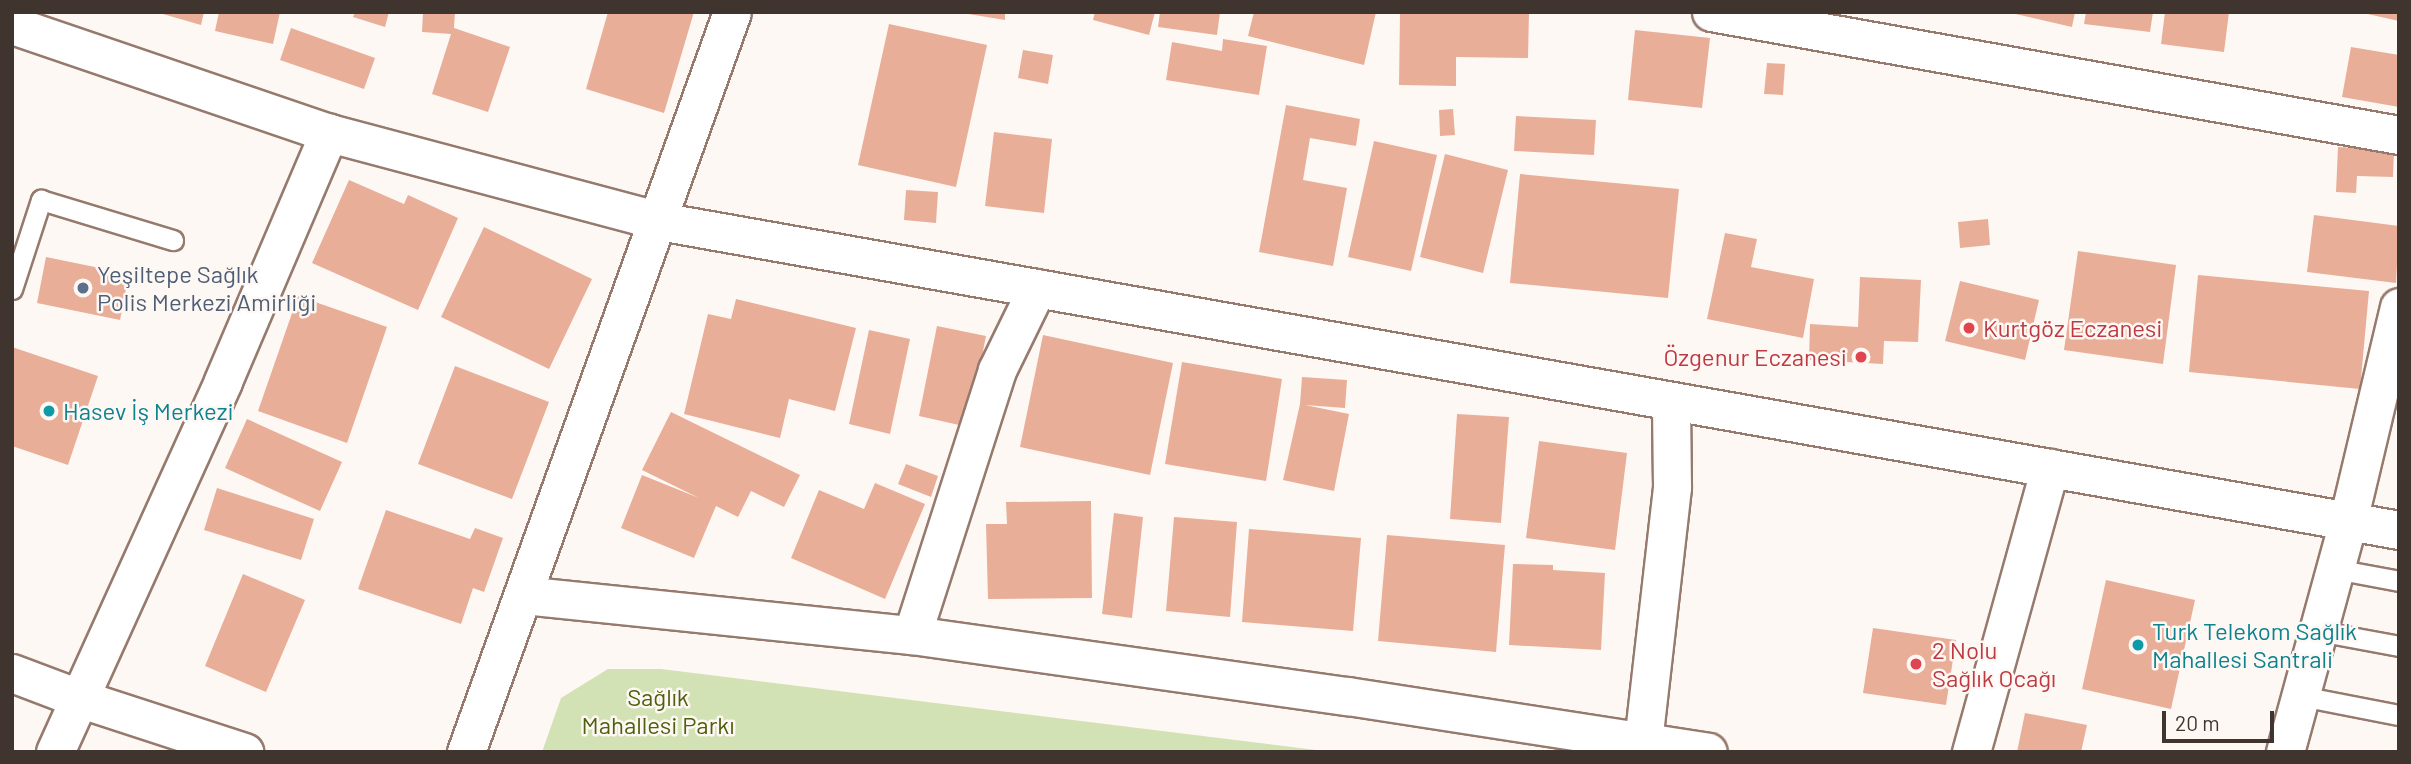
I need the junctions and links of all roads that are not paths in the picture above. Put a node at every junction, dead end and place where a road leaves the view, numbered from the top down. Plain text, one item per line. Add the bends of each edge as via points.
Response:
1 (732, 12) edge
2 (1711, 12) edge
3 (12, 25) edge
4 (329, 133) junction
5 (2399, 135) edge
6 (659, 220) junction
7 (173, 240) dead end
8 (1037, 288) junction
9 (12, 289) edge
10 (2399, 307) edge
11 (1671, 401) junction
12 (2050, 468) junction
13 (2348, 521) junction
14 (2399, 530) edge
15 (2335, 569) junction
16 (2399, 581) edge
17 (523, 595) junction
18 (2318, 631) junction
19 (912, 635) junction
20 (2399, 646) edge
21 (12, 673) edge
22 (2301, 696) junction
23 (78, 698) junction
24 (2399, 715) edge
25 (1643, 742) junction
26 (55, 752) edge
27 (244, 752) edge
28 (466, 752) edge
29 (1708, 752) edge
30 (1971, 752) edge
31 (2286, 752) edge

1 - 6 street
2 - 5 street
3 - 4 street
4 - 6 street
4 - 23 street via 223,381
6 - 8 street
6 - 17 street
7 - 9 lane via 41,200
8 - 11 street
8 - 19 street via 997,369
10 - 13 street
11 - 12 street
11 - 25 street via 1672,487
12 - 13 street
12 - 30 street
13 - 14 street
13 - 15 street
15 - 16 lane
15 - 18 street
17 - 19 street
17 - 28 street
18 - 20 lane
18 - 22 street
19 - 25 street
21 - 23 street
22 - 24 lane
22 - 31 street
23 - 26 street
23 - 27 street
25 - 29 street

